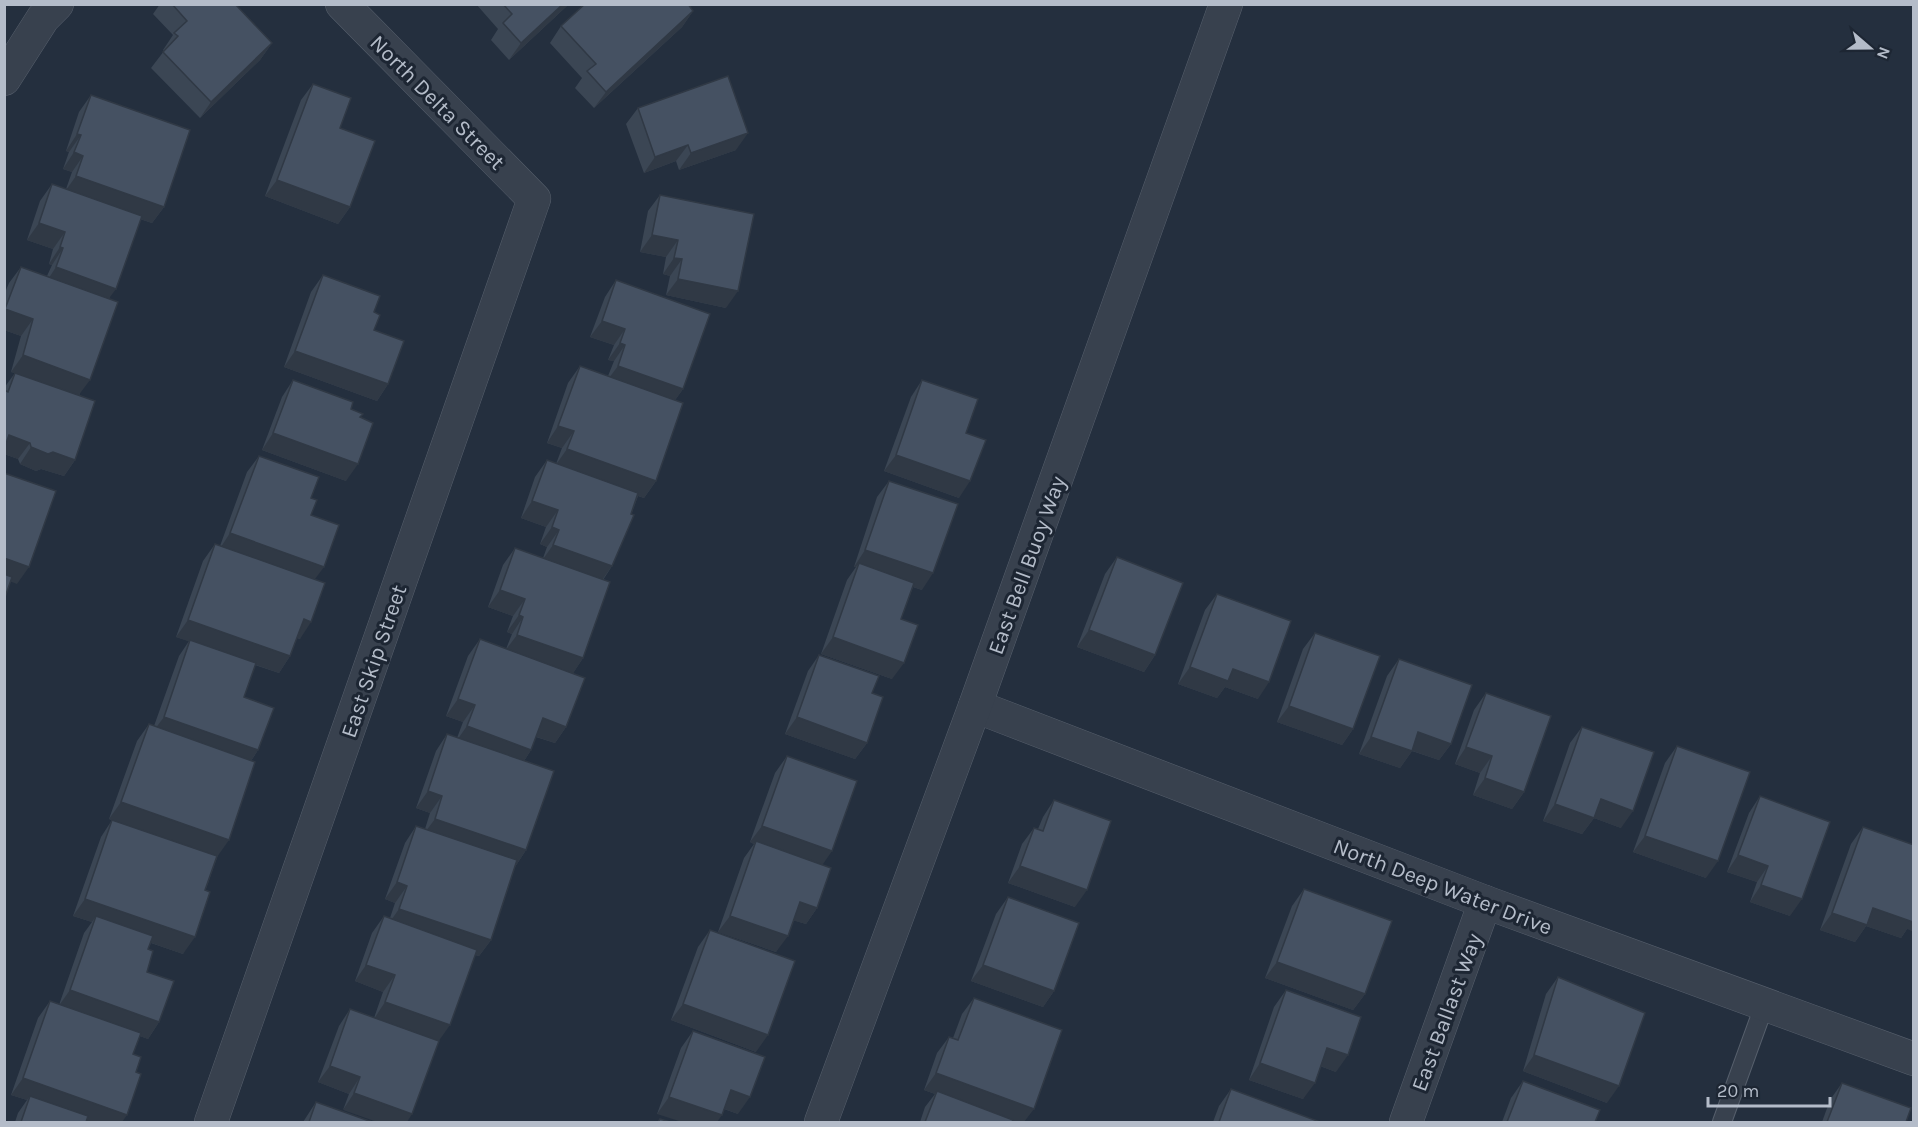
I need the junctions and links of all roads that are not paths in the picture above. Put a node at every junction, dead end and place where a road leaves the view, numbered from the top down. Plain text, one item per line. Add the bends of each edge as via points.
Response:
1 (57, 4) edge
2 (342, 4) edge
3 (1226, 4) edge
4 (4, 79) edge
5 (534, 199) joint
6 (975, 706) junction
7 (1485, 902) junction
8 (1764, 1006) junction
9 (1914, 1059) edge
10 (211, 1122) edge
11 (820, 1122) edge
12 (1406, 1122) edge
13 (1722, 1122) edge

1 - 4 street via 43,18
2 - 5 street, North Delta Street
3 - 6 street, East Bell Buoy Way
5 - 10 street, East Skip Street
6 - 7 street, North Deep Water Drive
6 - 11 street, East Bell Buoy Way
7 - 8 street, North Deep Water Drive
7 - 12 street, East Ballast Way
8 - 9 street, North Deep Water Drive
8 - 13 lane

